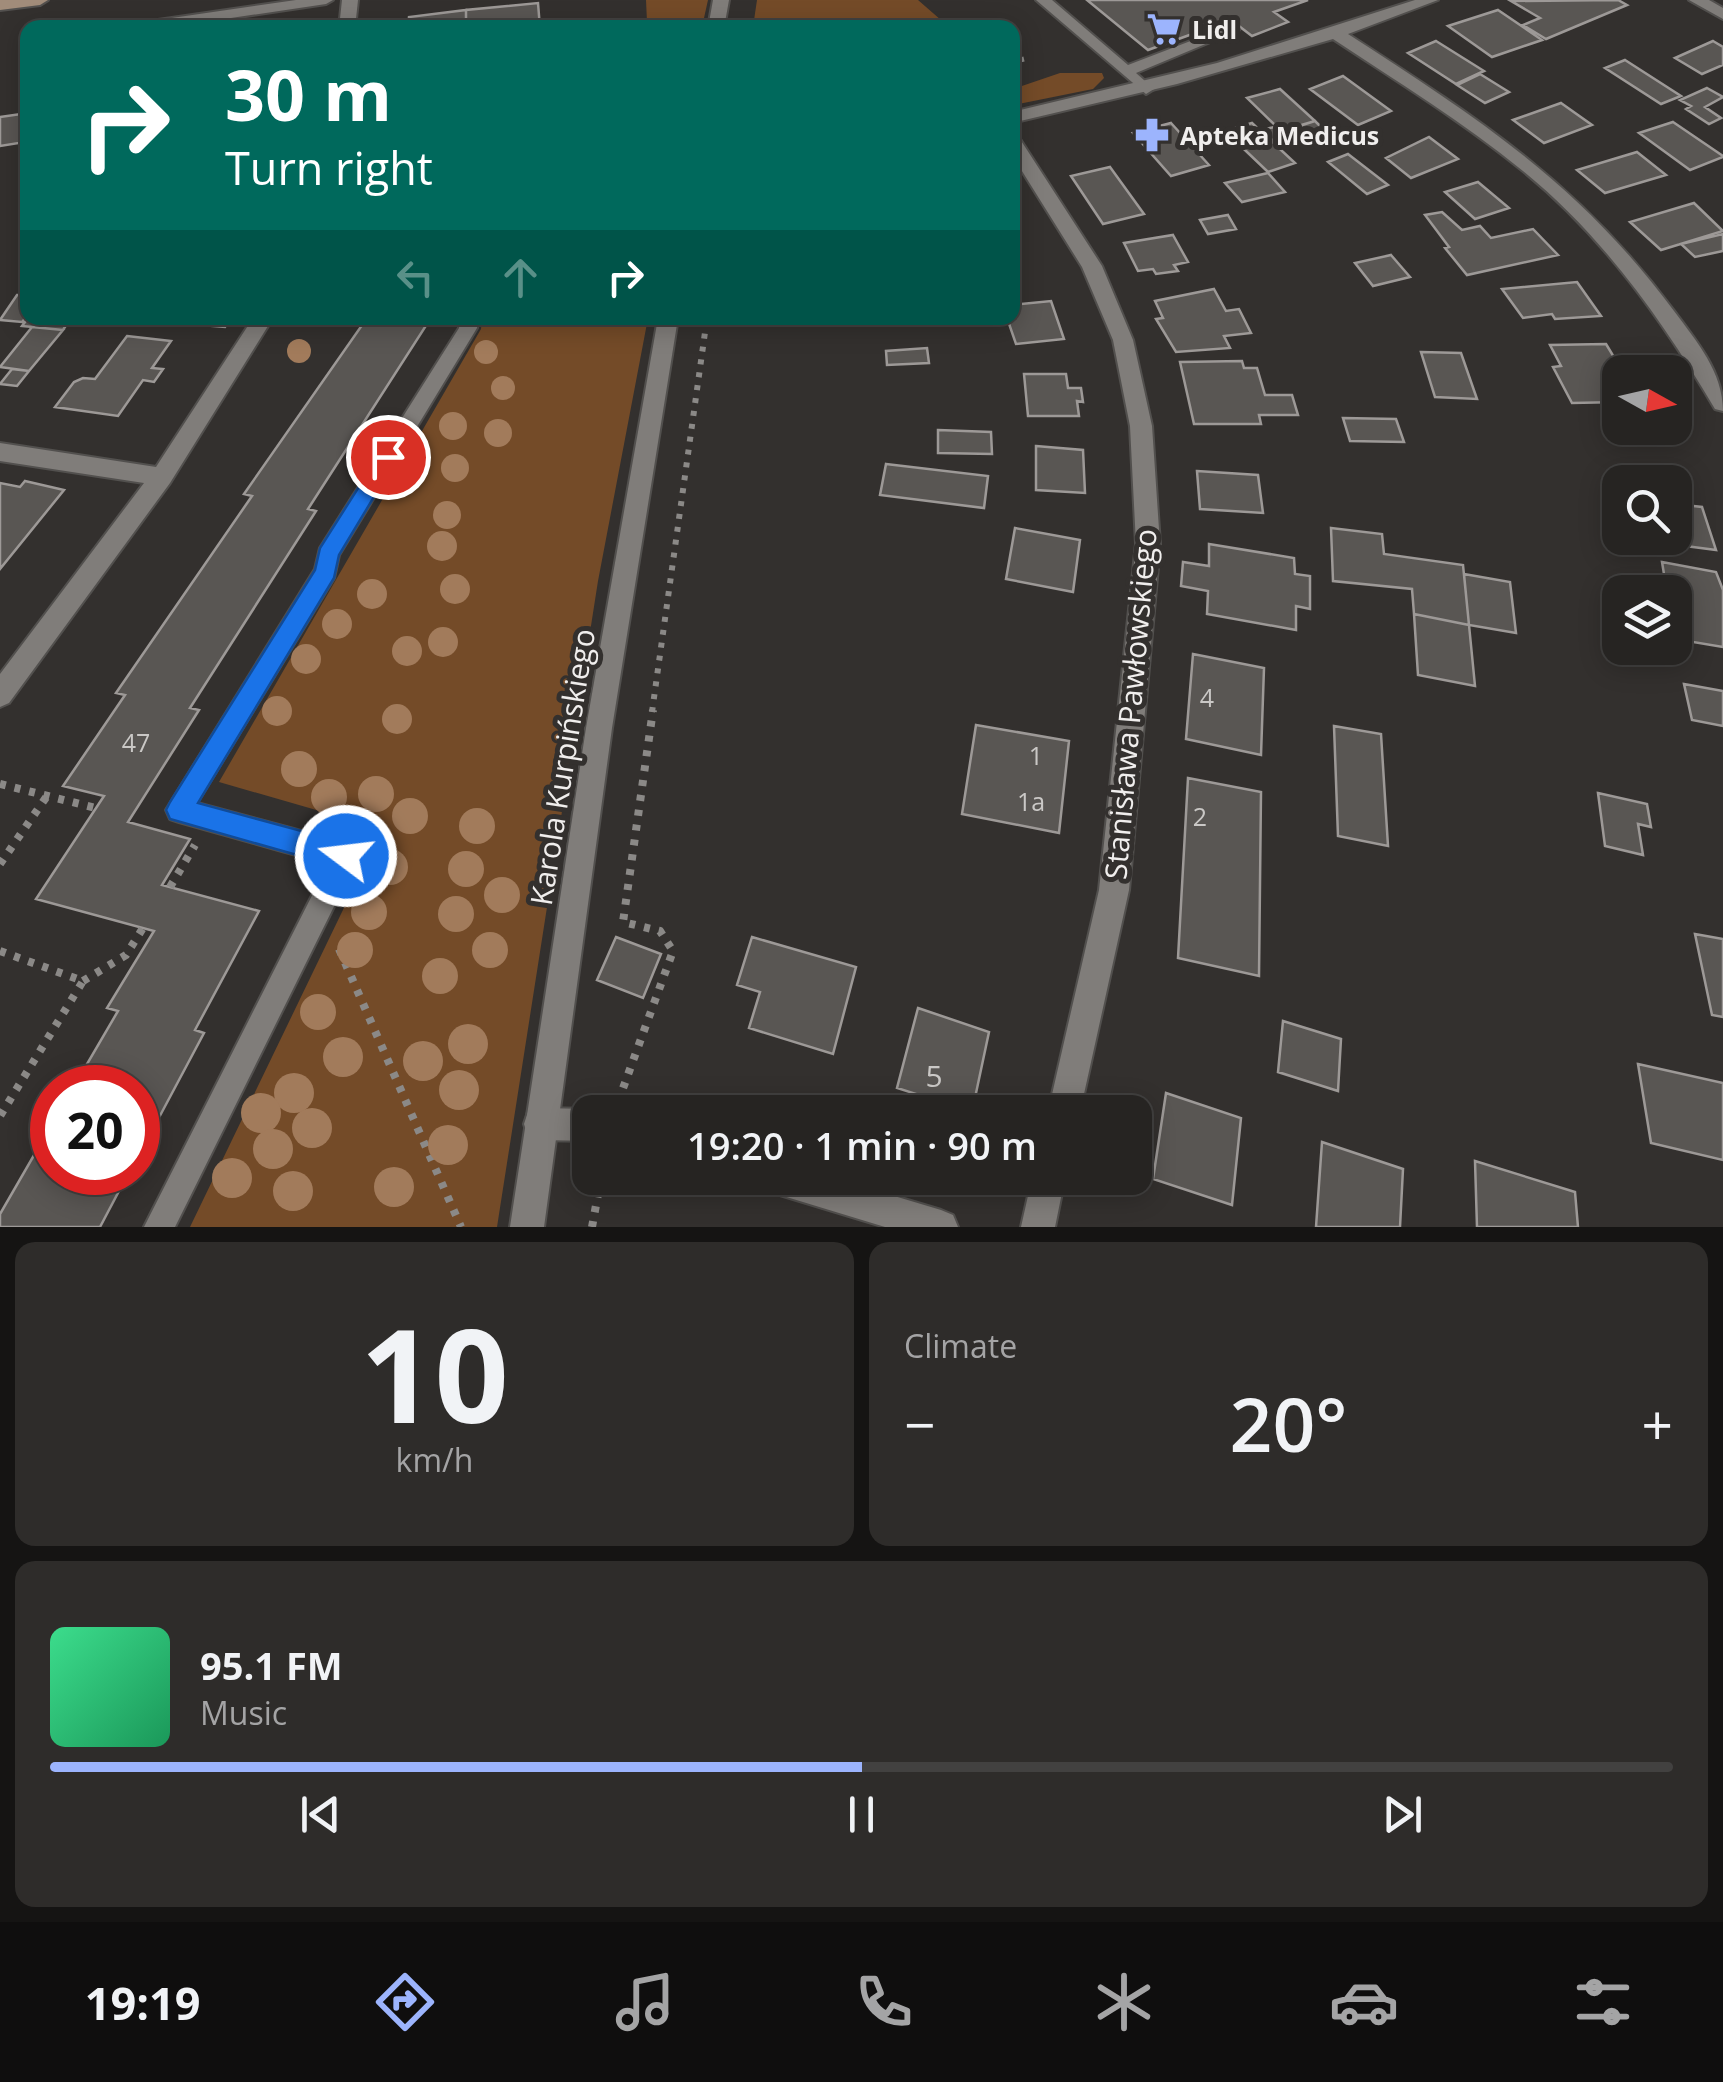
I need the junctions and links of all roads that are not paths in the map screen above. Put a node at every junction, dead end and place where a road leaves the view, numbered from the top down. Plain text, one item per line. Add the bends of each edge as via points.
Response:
1 (40, 0) edge
2 (326, 0) edge
3 (1043, 0) edge
4 (1430, 0) edge
5 (1697, 0) edge
6 (0, 4) edge
7 (1723, 14) edge
8 (186, 20) edge
9 (1232, 30) dead end
10 (1338, 35) junction
11 (1127, 71) junction
12 (1146, 89) junction
13 (1020, 116) edge
14 (1020, 153) edge
15 (259, 325) edge
16 (468, 325) edge
17 (667, 325) edge
18 (1723, 403) edge
19 (0, 452) edge
20 (162, 477) junction
21 (0, 695) edge
22 (1068, 1095) edge
23 (540, 1124) junction
24 (572, 1125) edge
25 (836, 1195) edge
26 (1045, 1195) edge
27 (159, 1227) edge
28 (526, 1227) edge
29 (941, 1227) edge
30 (1038, 1227) edge

1 - 6 main road
2 - 8 lane
3 - 11 lane
4 - 10 street
5 - 7 street
9 - 11 lane
10 - 12 street
10 - 18 street via 1501,144 1556,192 1631,268
11 - 12 lane
12 - 13 street
14 - 22 street, Stanisława Pawłowskiego via 1092,266 1123,340 1141,426 1146,504 1148,544 1114,890
15 - 20 street
16 - 27 lane via 179,810 346,856
17 - 23 street, Karola Kurpińskiego
19 - 20 street
20 - 21 street
23 - 24 street
23 - 28 street, Karola Kurpińskiego
25 - 29 street
26 - 30 street

